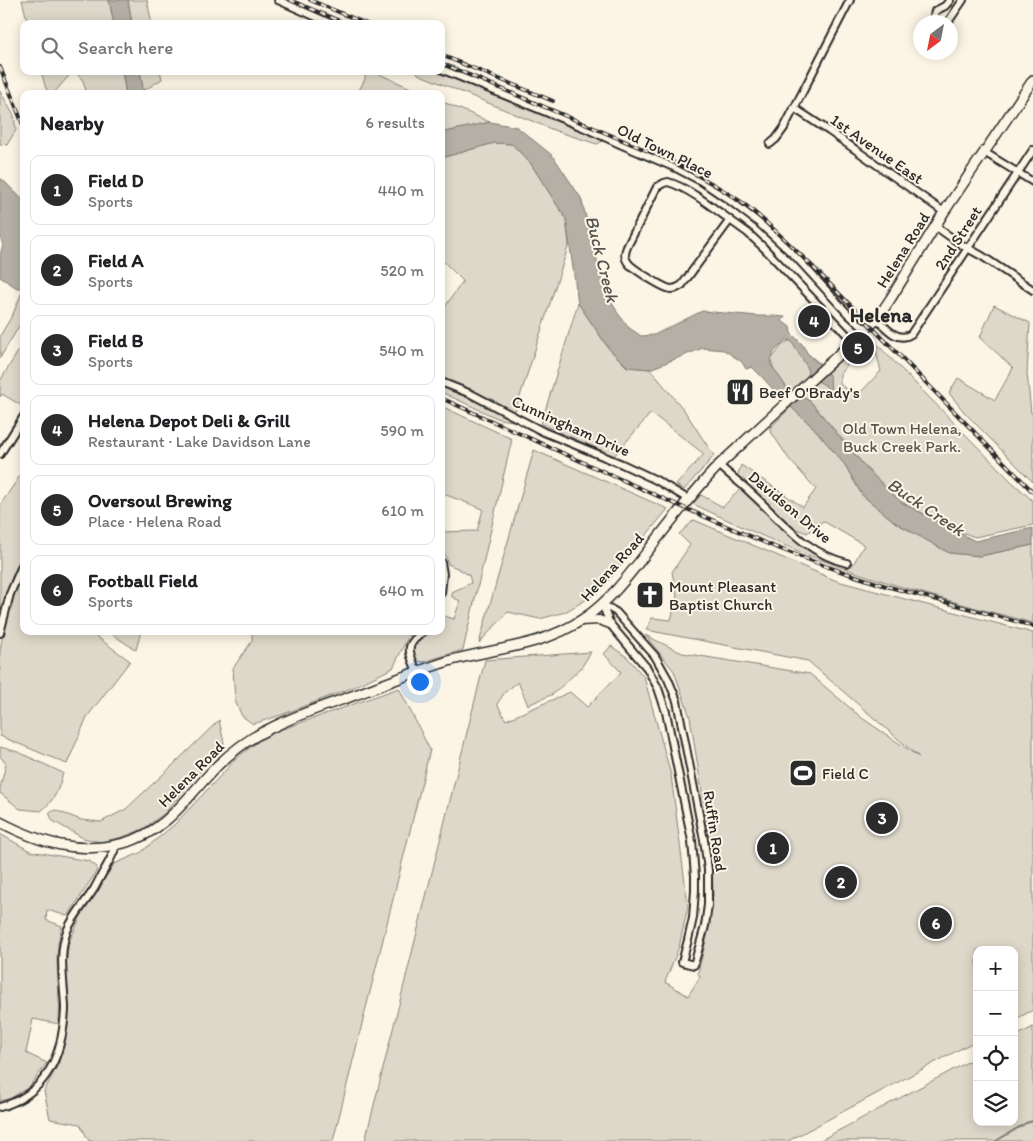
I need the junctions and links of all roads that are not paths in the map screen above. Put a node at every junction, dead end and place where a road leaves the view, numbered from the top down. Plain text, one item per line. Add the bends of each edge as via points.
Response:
1 (278, 0) edge
2 (850, 0) edge
3 (950, 0) edge
4 (963, 0) edge
5 (934, 15) edge
6 (953, 15) edge
7 (323, 20) edge
8 (445, 71) edge
9 (1033, 80) edge
10 (794, 108) junction
11 (770, 144) dead end
12 (1033, 150) edge
13 (984, 152) junction
14 (1017, 173) junction
15 (1033, 182) edge
16 (944, 212) junction
17 (730, 220) junction
18 (935, 226) junction
19 (968, 248) junction
20 (1033, 290) edge
21 (876, 319) junction
22 (866, 330) junction
23 (852, 341) junction
24 (445, 384) edge
25 (20, 422) edge
26 (0, 454) edge
27 (718, 465) junction
28 (688, 499) junction
29 (847, 563) dead end
30 (20, 570) edge
31 (602, 604) junction
32 (580, 621) junction
33 (610, 624) junction
34 (0, 633) edge
35 (419, 635) edge
36 (417, 672) junction
37 (0, 822) edge
38 (116, 845) junction
39 (0, 1107) edge

1 - 7 street
2 - 10 street
3 - 5 street
4 - 6 street
8 - 22 street, Old Town Place via 678,168 701,182 759,222
9 - 13 main road, Helena Road
10 - 11 street via 780,135
10 - 16 street, 1st Avenue East
12 - 14 street, 2nd Street
13 - 14 street
13 - 16 main road, Helena Road
14 - 15 street
14 - 19 street, 2nd Street
16 - 18 main road, Helena Road
17 - 17 street via 685,190 664,183 655,190 627,247 626,262 664,286 679,287
17 - 23 street via 763,247
18 - 19 street
18 - 21 main road, Helena Road
19 - 20 street
19 - 21 street, 2nd Street via 914,331 905,338 893,334
21 - 22 main road, Helena Road
22 - 23 main road, Helena Road
23 - 27 main road, Helena Road
24 - 28 street, Cunningham Drive via 552,435 632,468
25 - 26 street
27 - 28 main road, Helena Road
27 - 29 street, Davidson Drive via 809,546
28 - 31 main road, Helena Road via 630,574
30 - 34 street
31 - 32 main road, Helena Road
31 - 33 street, Ruffin Road
31 - 33 street, Ruffin Road via 616,612 655,656 677,701 708,870 705,926 694,965 682,962 695,896 692,841 666,712 647,668
32 - 33 street via 599,620
32 - 36 main road, Helena Road via 537,640
35 - 36 street via 410,644 410,655
36 - 38 main road, Helena Road via 297,716 261,733 228,756 161,825 136,839
37 - 38 main road, Helena Road via 30,836 67,847
38 - 39 street via 95,888 67,930 63,960 65,1014 55,1059 35,1089 18,1101

